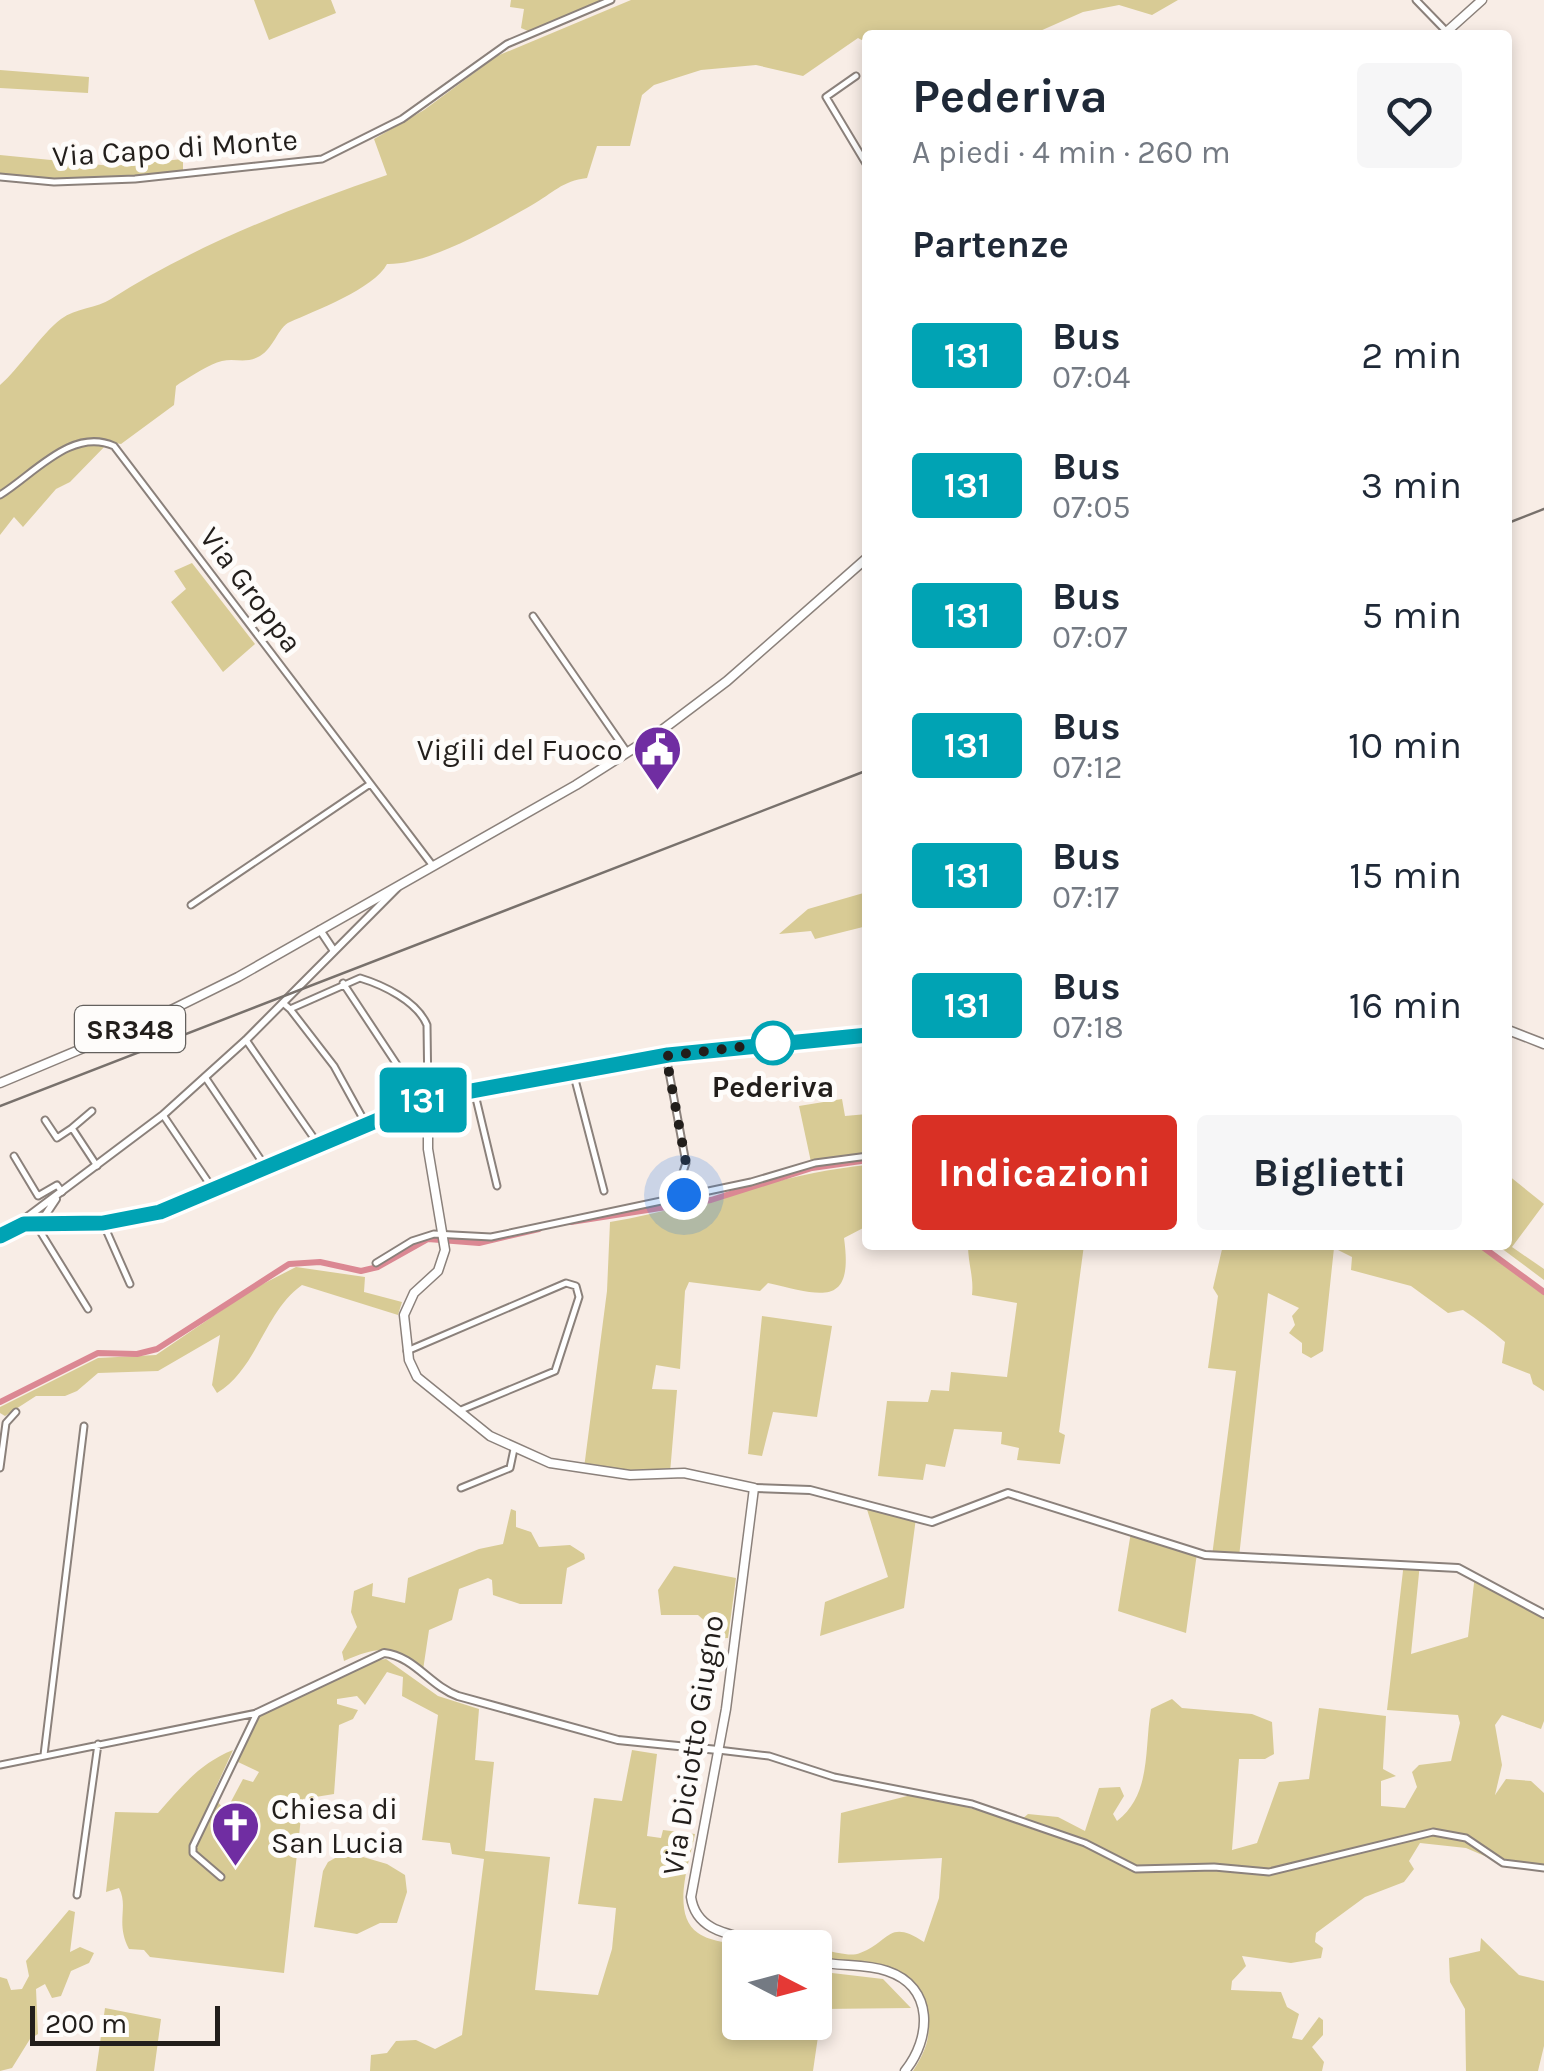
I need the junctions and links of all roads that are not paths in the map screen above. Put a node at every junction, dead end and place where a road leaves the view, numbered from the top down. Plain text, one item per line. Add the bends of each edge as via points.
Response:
1 (611, 0) edge
2 (1416, 0) edge
3 (1482, 0) edge
4 (1442, 30) edge
5 (1448, 30) edge
6 (856, 76) dead end
7 (862, 157) edge
8 (0, 176) edge
9 (0, 495) edge
10 (862, 562) edge
11 (534, 616) dead end
12 (628, 752) junction
13 (370, 784) junction
14 (433, 866) junction
15 (398, 887) junction
16 (191, 905) dead end
17 (320, 930) junction
18 (334, 951) junction
19 (343, 983) junction
20 (283, 1002) junction
21 (290, 1009) junction
22 (1512, 1032) edge
23 (862, 1036) edge
24 (246, 1040) junction
25 (1544, 1044) edge
26 (666, 1056) junction
27 (573, 1072) junction
28 (205, 1077) junction
29 (0, 1083) edge
30 (474, 1090) junction
31 (424, 1100) junction
32 (92, 1111) dead end
33 (163, 1115) junction
34 (45, 1120) dead end
35 (366, 1124) junction
36 (72, 1128) junction
37 (318, 1144) junction
38 (14, 1156) dead end
39 (862, 1157) edge
40 (97, 1166) junction
41 (266, 1166) junction
42 (497, 1186) dead end
43 (214, 1188) junction
44 (604, 1191) dead end
45 (60, 1193) junction
46 (684, 1195) junction
47 (52, 1204) junction
48 (36, 1209) junction
49 (37, 1223) junction
50 (74, 1223) junction
51 (103, 1223) junction
52 (14, 1227) junction
53 (0, 1236) edge
54 (444, 1238) junction
55 (376, 1262) dead end
56 (130, 1284) dead end
57 (88, 1308) dead end
58 (408, 1351) junction
59 (16, 1412) dead end
60 (458, 1412) junction
61 (84, 1426) dead end
62 (514, 1449) junction
63 (0, 1468) edge
64 (461, 1488) dead end
65 (754, 1488) junction
66 (1544, 1614) edge
67 (257, 1713) junction
68 (98, 1744) junction
69 (718, 1750) junction
70 (44, 1755) junction
71 (0, 1764) edge
72 (1544, 1868) edge
73 (221, 1877) dead end
74 (77, 1895) dead end
75 (722, 1932) edge
76 (832, 1963) edge
77 (905, 2071) edge

1 - 8 street, Via Capo di Monte via 507,44 402,118 322,159 135,179
2 - 4 street
3 - 5 main road
6 - 7 street via 826,97
9 - 13 street, Via Groppa via 74,444 92,439 114,446
10 - 12 main road, SR348 via 726,680
11 - 12 street
12 - 14 main road, SR348
13 - 14 street, Via Groppa
13 - 16 street
14 - 15 main road, SR348
15 - 17 main road, SR348
15 - 18 street
17 - 18 street
17 - 29 main road, SR348 via 155,1018
18 - 20 street
19 - 21 street
19 - 31 street
19 - 31 street via 376,983 422,1015 429,1035
20 - 21 street
20 - 24 street
21 - 35 street via 334,1066
22 - 25 main road
23 - 26 main road
24 - 28 street
24 - 37 street
26 - 27 main road
26 - 46 street via 686,1163
27 - 30 main road
27 - 44 street
28 - 33 street
28 - 41 street
30 - 31 main road
30 - 42 street
31 - 35 main road
31 - 54 main road
32 - 36 street
33 - 40 street
33 - 43 street
34 - 36 street via 57,1138
35 - 37 main road
36 - 40 street
37 - 41 main road
38 - 45 street via 38,1196 57,1185
39 - 46 street
40 - 45 street
41 - 43 main road
43 - 51 main road via 160,1212
45 - 47 street
45 - 48 street
46 - 54 street via 491,1238
47 - 49 street
47 - 50 street via 58,1220
48 - 49 street
48 - 52 street
49 - 50 main road
49 - 52 main road
49 - 57 street
50 - 51 main road
51 - 56 street
52 - 53 main road
54 - 55 street via 412,1241
54 - 58 main road via 438,1271 406,1306
58 - 60 main road via 417,1376
58 - 60 street via 566,1283 576,1286 579,1297 555,1371
59 - 63 street via 6,1422
60 - 62 main road
61 - 70 street
62 - 64 street via 506,1470
62 - 65 main road via 570,1468 684,1473
65 - 66 street via 810,1490 932,1522 1008,1494 1205,1555 1458,1568
65 - 69 main road, Via Diciotto Giugno
67 - 68 street
67 - 69 street via 384,1653 409,1661 458,1696 618,1740
67 - 73 street via 192,1846
68 - 70 street
68 - 74 street
69 - 72 street via 972,1804 1086,1843 1136,1869 1269,1872 1433,1832 1466,1838 1503,1863
69 - 75 main road, Via Diciotto Giugno via 692,1910
70 - 71 street
76 - 77 main road via 882,1970 908,1985 926,2028 924,2044

